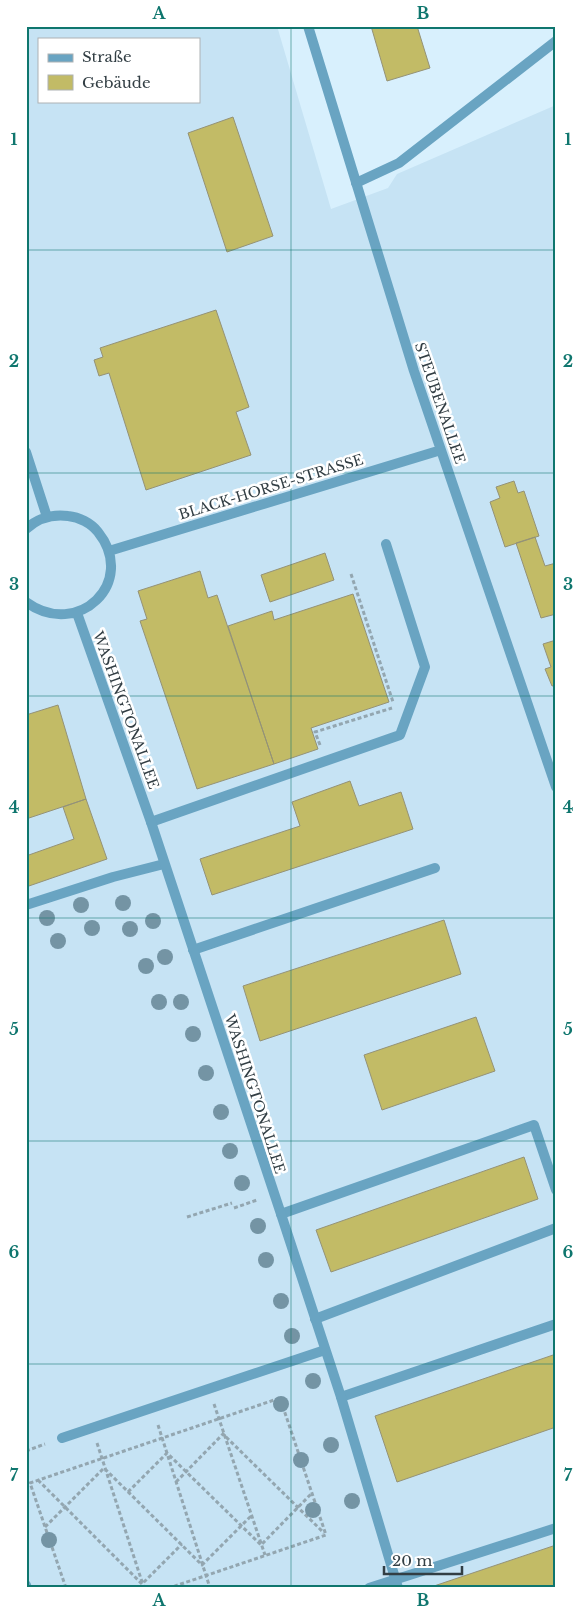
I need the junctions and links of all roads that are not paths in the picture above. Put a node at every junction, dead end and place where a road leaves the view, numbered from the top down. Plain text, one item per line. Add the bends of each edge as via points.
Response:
1 (308, 26) edge
2 (556, 41) edge
3 (356, 183) junction
4 (442, 450) junction
5 (26, 452) edge
6 (47, 517) junction
7 (26, 529) edge
8 (386, 544) dead end
9 (109, 551) junction
10 (26, 602) edge
11 (77, 613) junction
12 (556, 787) edge
13 (151, 822) junction
14 (164, 864) junction
15 (435, 868) dead end
16 (26, 905) edge
17 (193, 950) junction
18 (556, 1190) edge
19 (281, 1214) junction
20 (556, 1228) edge
21 (315, 1319) junction
22 (556, 1324) edge
23 (325, 1350) junction
24 (341, 1397) junction
25 (62, 1438) dead end
26 (556, 1528) edge
27 (397, 1583) edge
28 (369, 1588) edge

1 - 3 street, STEUBENALLEE
2 - 3 street via 399,163
3 - 4 street, STEUBENALLEE via 414,372
4 - 9 street, BLACK-HORSE-STRASSE
4 - 12 street, STEUBENALLEE
5 - 6 street
6 - 7 street
6 - 9 street via 73,516 85,521 95,529
8 - 13 street via 425,667 400,735
9 - 11 street via 111,566 102,595
10 - 11 street via 50,614
11 - 13 street, WASHINGTONALLEE
13 - 14 street, WASHINGTONALLEE
14 - 16 street
14 - 17 street, WASHINGTONALLEE
15 - 17 street
17 - 19 street, WASHINGTONALLEE
18 - 19 street via 534,1125
19 - 21 street, WASHINGTONALLEE
20 - 21 street
21 - 23 street, WASHINGTONALLEE
22 - 24 street
23 - 24 street, WASHINGTONALLEE
23 - 25 street
24 - 27 street, WASHINGTONALLEE
26 - 27 street
27 - 28 street

